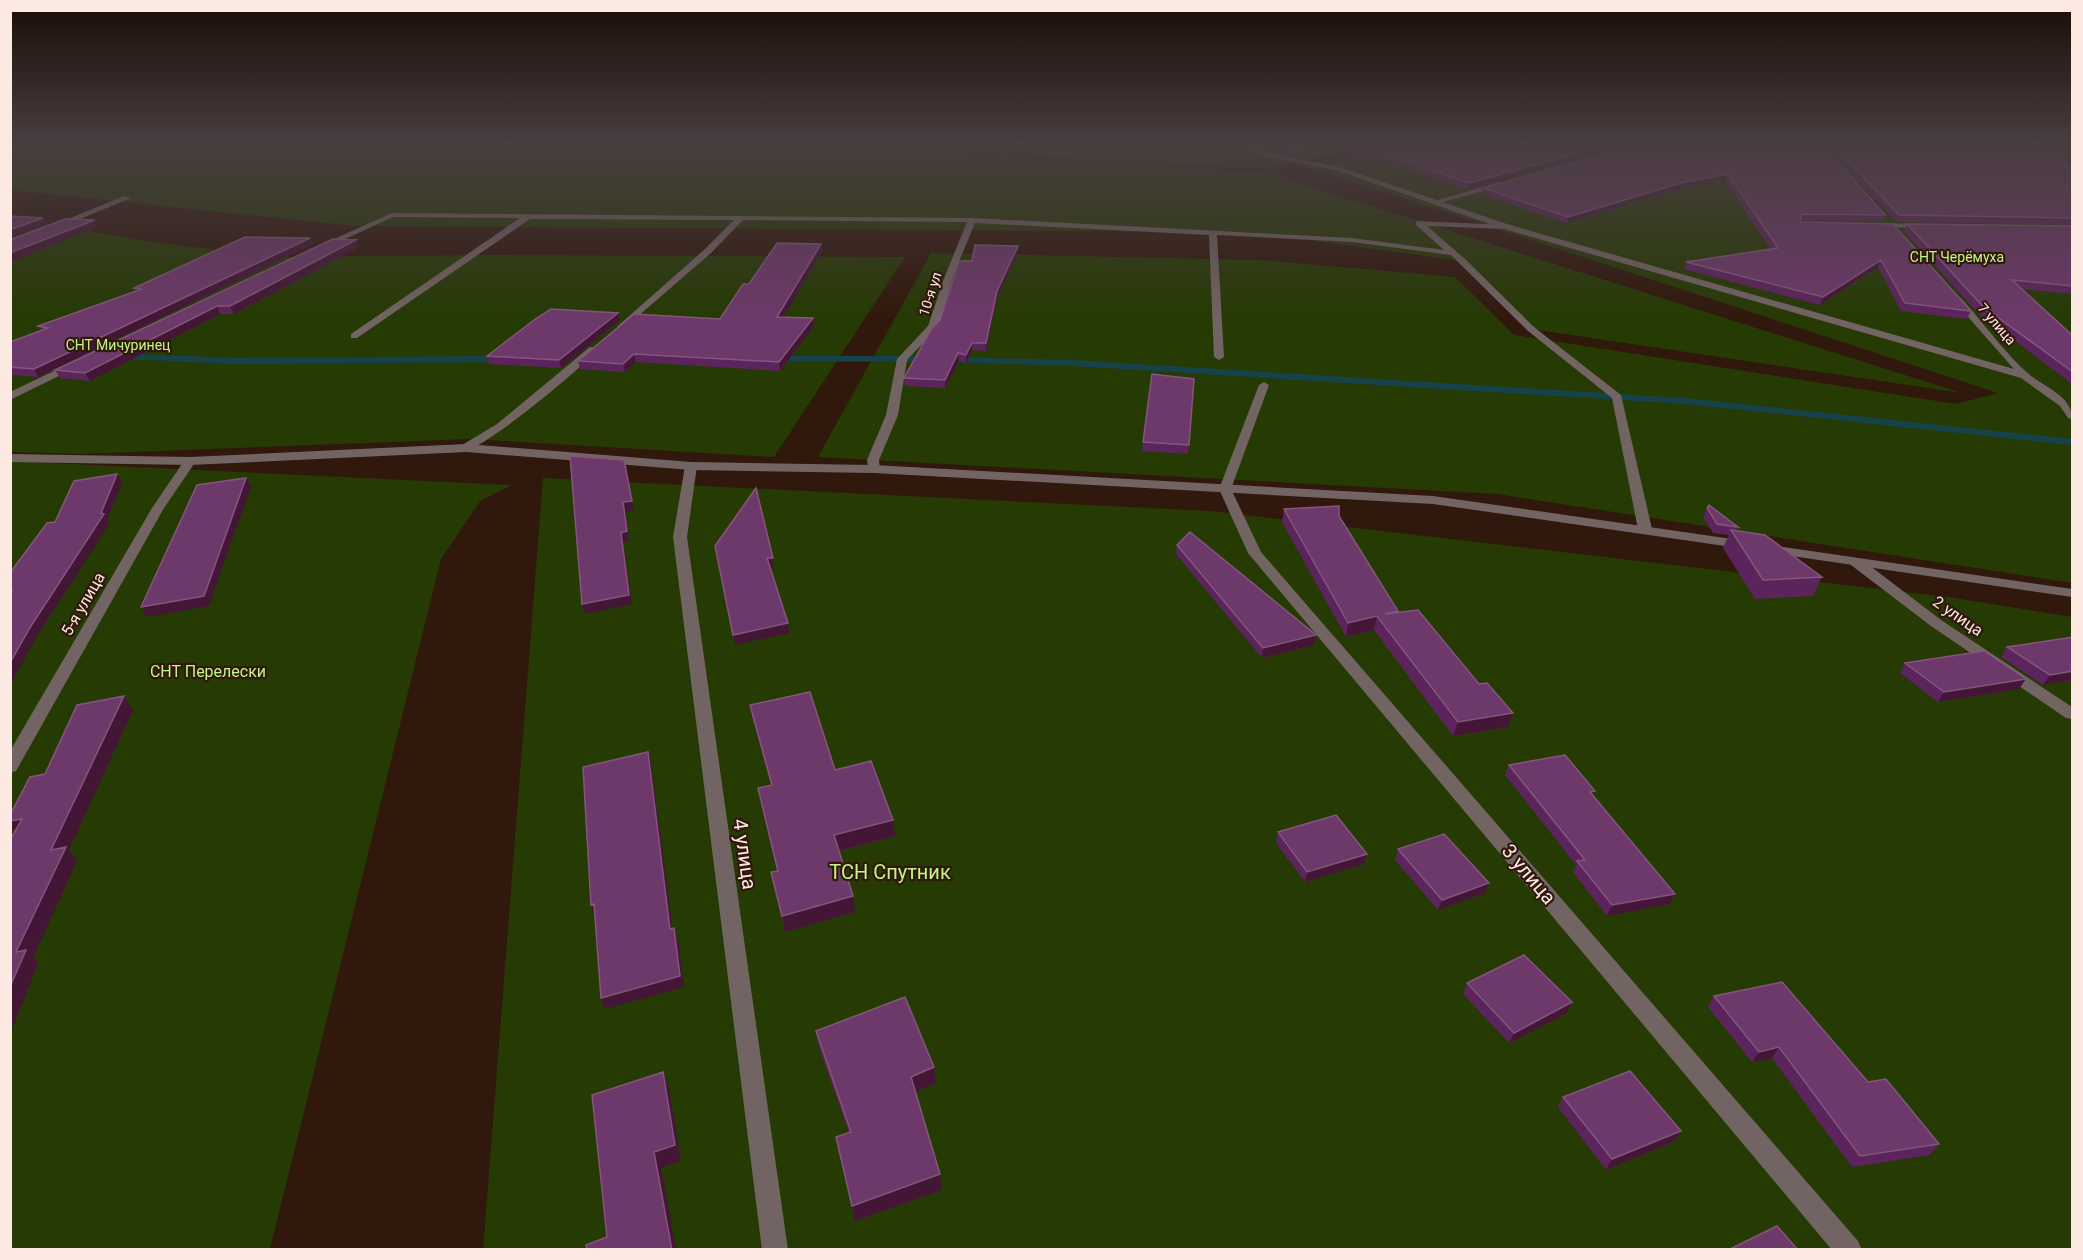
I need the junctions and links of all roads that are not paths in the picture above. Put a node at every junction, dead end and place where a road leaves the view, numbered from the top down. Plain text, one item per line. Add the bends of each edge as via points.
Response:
1 (120, 201) edge
2 (1432, 201) edge
3 (1439, 201) edge
4 (1435, 202) junction
5 (1884, 216) edge
6 (527, 217) junction
7 (739, 220) junction
8 (972, 220) junction
9 (1869, 225) edge
10 (1892, 225) junction
11 (1937, 226) edge
12 (1506, 227) junction
13 (45, 230) edge
14 (1213, 234) junction
15 (1900, 234) edge
16 (1451, 253) junction
17 (306, 254) edge
18 (1955, 296) edge
19 (354, 336) dead end
20 (1219, 357) dead end
21 (82, 360) edge
22 (2025, 376) junction
23 (1264, 385) dead end
24 (10, 396) edge
25 (2073, 416) edge
26 (466, 448) junction
27 (10, 458) edge
28 (190, 461) junction
29 (692, 465) junction
30 (874, 469) junction
31 (1225, 489) junction
32 (1645, 529) junction
33 (1856, 562) junction
34 (2073, 593) edge
35 (2073, 714) edge
36 (10, 767) edge
37 (775, 1250) edge
38 (1849, 1250) edge

1 - 13 street
2 - 4 street
3 - 4 street
4 - 12 street
5 - 10 street
6 - 7 street
6 - 17 street via 392,215
6 - 19 street
7 - 8 street
7 - 26 street via 611,335 501,426
8 - 14 street
8 - 30 street, 10-я ул via 933,327 902,359 892,415 873,460
9 - 10 street
10 - 11 street
10 - 15 street
12 - 16 street via 1419,223
12 - 22 street
14 - 16 street via 1352,240
14 - 20 street
16 - 32 street via 1531,329 1617,397
18 - 22 street, 7 улица
21 - 24 street
22 - 25 street via 2064,404
23 - 31 street
26 - 28 street
26 - 29 street
27 - 28 street
28 - 36 street, 5-я улица via 158,508
29 - 30 street
29 - 37 street, 4 улица via 680,537
30 - 31 street
31 - 32 street via 1433,500
31 - 38 street, 3 улица via 1255,553
32 - 33 street
33 - 34 street
33 - 35 street, 2 улица via 1936,624

